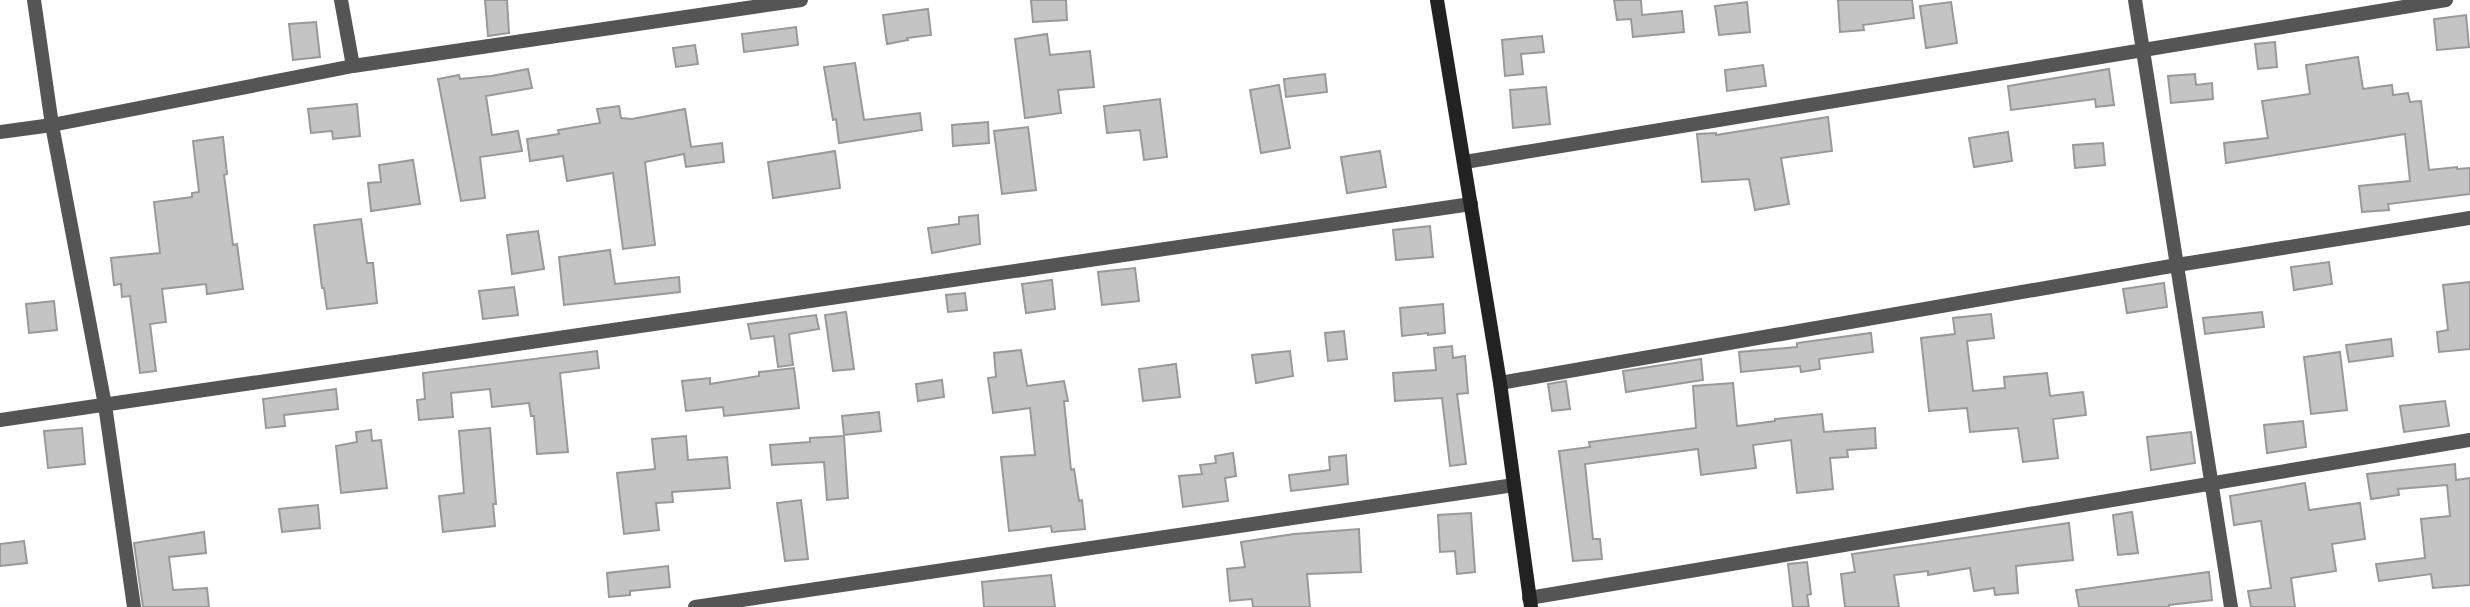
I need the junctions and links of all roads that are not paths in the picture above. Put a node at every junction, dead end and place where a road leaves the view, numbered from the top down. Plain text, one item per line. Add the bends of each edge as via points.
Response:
1 (34, 0) edge
2 (341, 0) edge
3 (801, 0) edge
4 (1437, 0) edge
5 (2135, 0) edge
6 (2446, 0) edge
7 (2143, 49) junction
8 (353, 66) junction
9 (52, 125) junction
10 (0, 132) edge
11 (1465, 162) junction
12 (1471, 204) junction
13 (2470, 218) edge
14 (2177, 265) junction
15 (1500, 383) junction
16 (105, 405) junction
17 (0, 420) edge
18 (2470, 440) edge
19 (2212, 482) junction
20 (1514, 485) junction
21 (1530, 602) edge
22 (134, 607) edge
23 (695, 607) edge
24 (2231, 607) edge

1 - 9 street
2 - 8 street
3 - 8 street
4 - 11 main road
5 - 7 street
6 - 7 street
7 - 11 street
7 - 14 street
8 - 9 street
9 - 10 street
9 - 16 street
11 - 12 main road
12 - 15 main road
12 - 16 street
13 - 14 street
14 - 15 street
14 - 19 street
15 - 20 main road
16 - 17 street
16 - 22 street
18 - 19 street
19 - 21 street
19 - 24 street
20 - 21 main road
20 - 23 street

